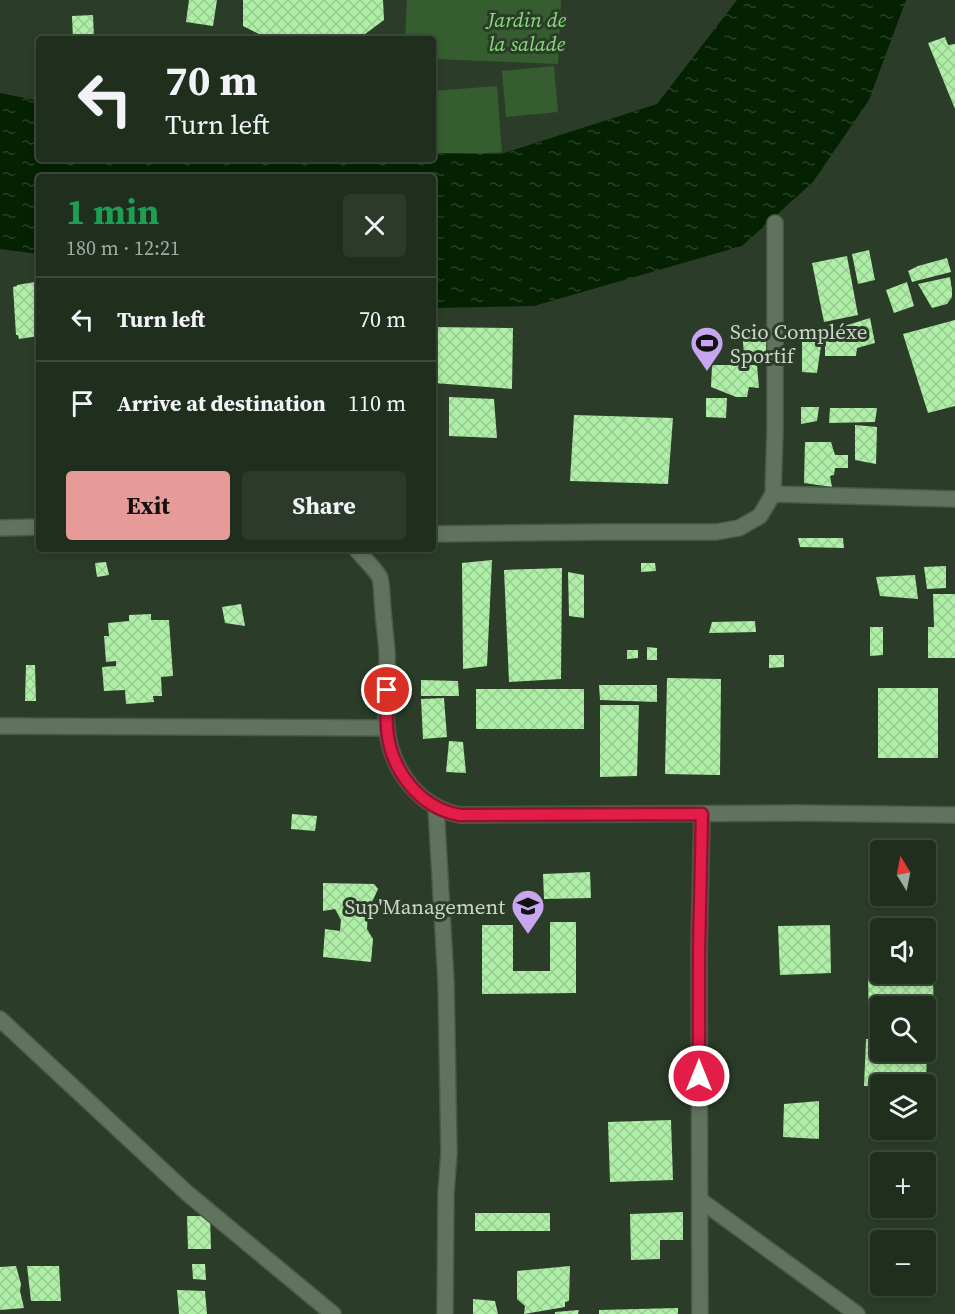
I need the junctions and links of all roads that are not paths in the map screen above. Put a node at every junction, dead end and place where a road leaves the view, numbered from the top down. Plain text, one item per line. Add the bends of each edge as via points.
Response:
1 (775, 223) dead end
2 (773, 494) junction
3 (955, 499) edge
4 (36, 527) edge
5 (0, 528) edge
6 (436, 534) edge
7 (358, 552) edge
8 (0, 726) edge
9 (387, 728) junction
10 (436, 807) junction
11 (702, 814) junction
12 (955, 815) edge
13 (0, 1019) edge
14 (700, 1200) junction
15 (333, 1314) edge
16 (445, 1314) edge
17 (700, 1314) edge
18 (857, 1314) edge

1 - 2 street
2 - 3 street
2 - 6 street via 760,516 739,528 716,532
4 - 5 street
7 - 9 street via 380,578 387,652
8 - 9 street
9 - 10 street via 400,771 411,788
10 - 11 street via 460,815
10 - 16 street via 446,982
11 - 12 street
11 - 14 street
13 - 15 street via 187,1193
14 - 17 street
14 - 18 street

